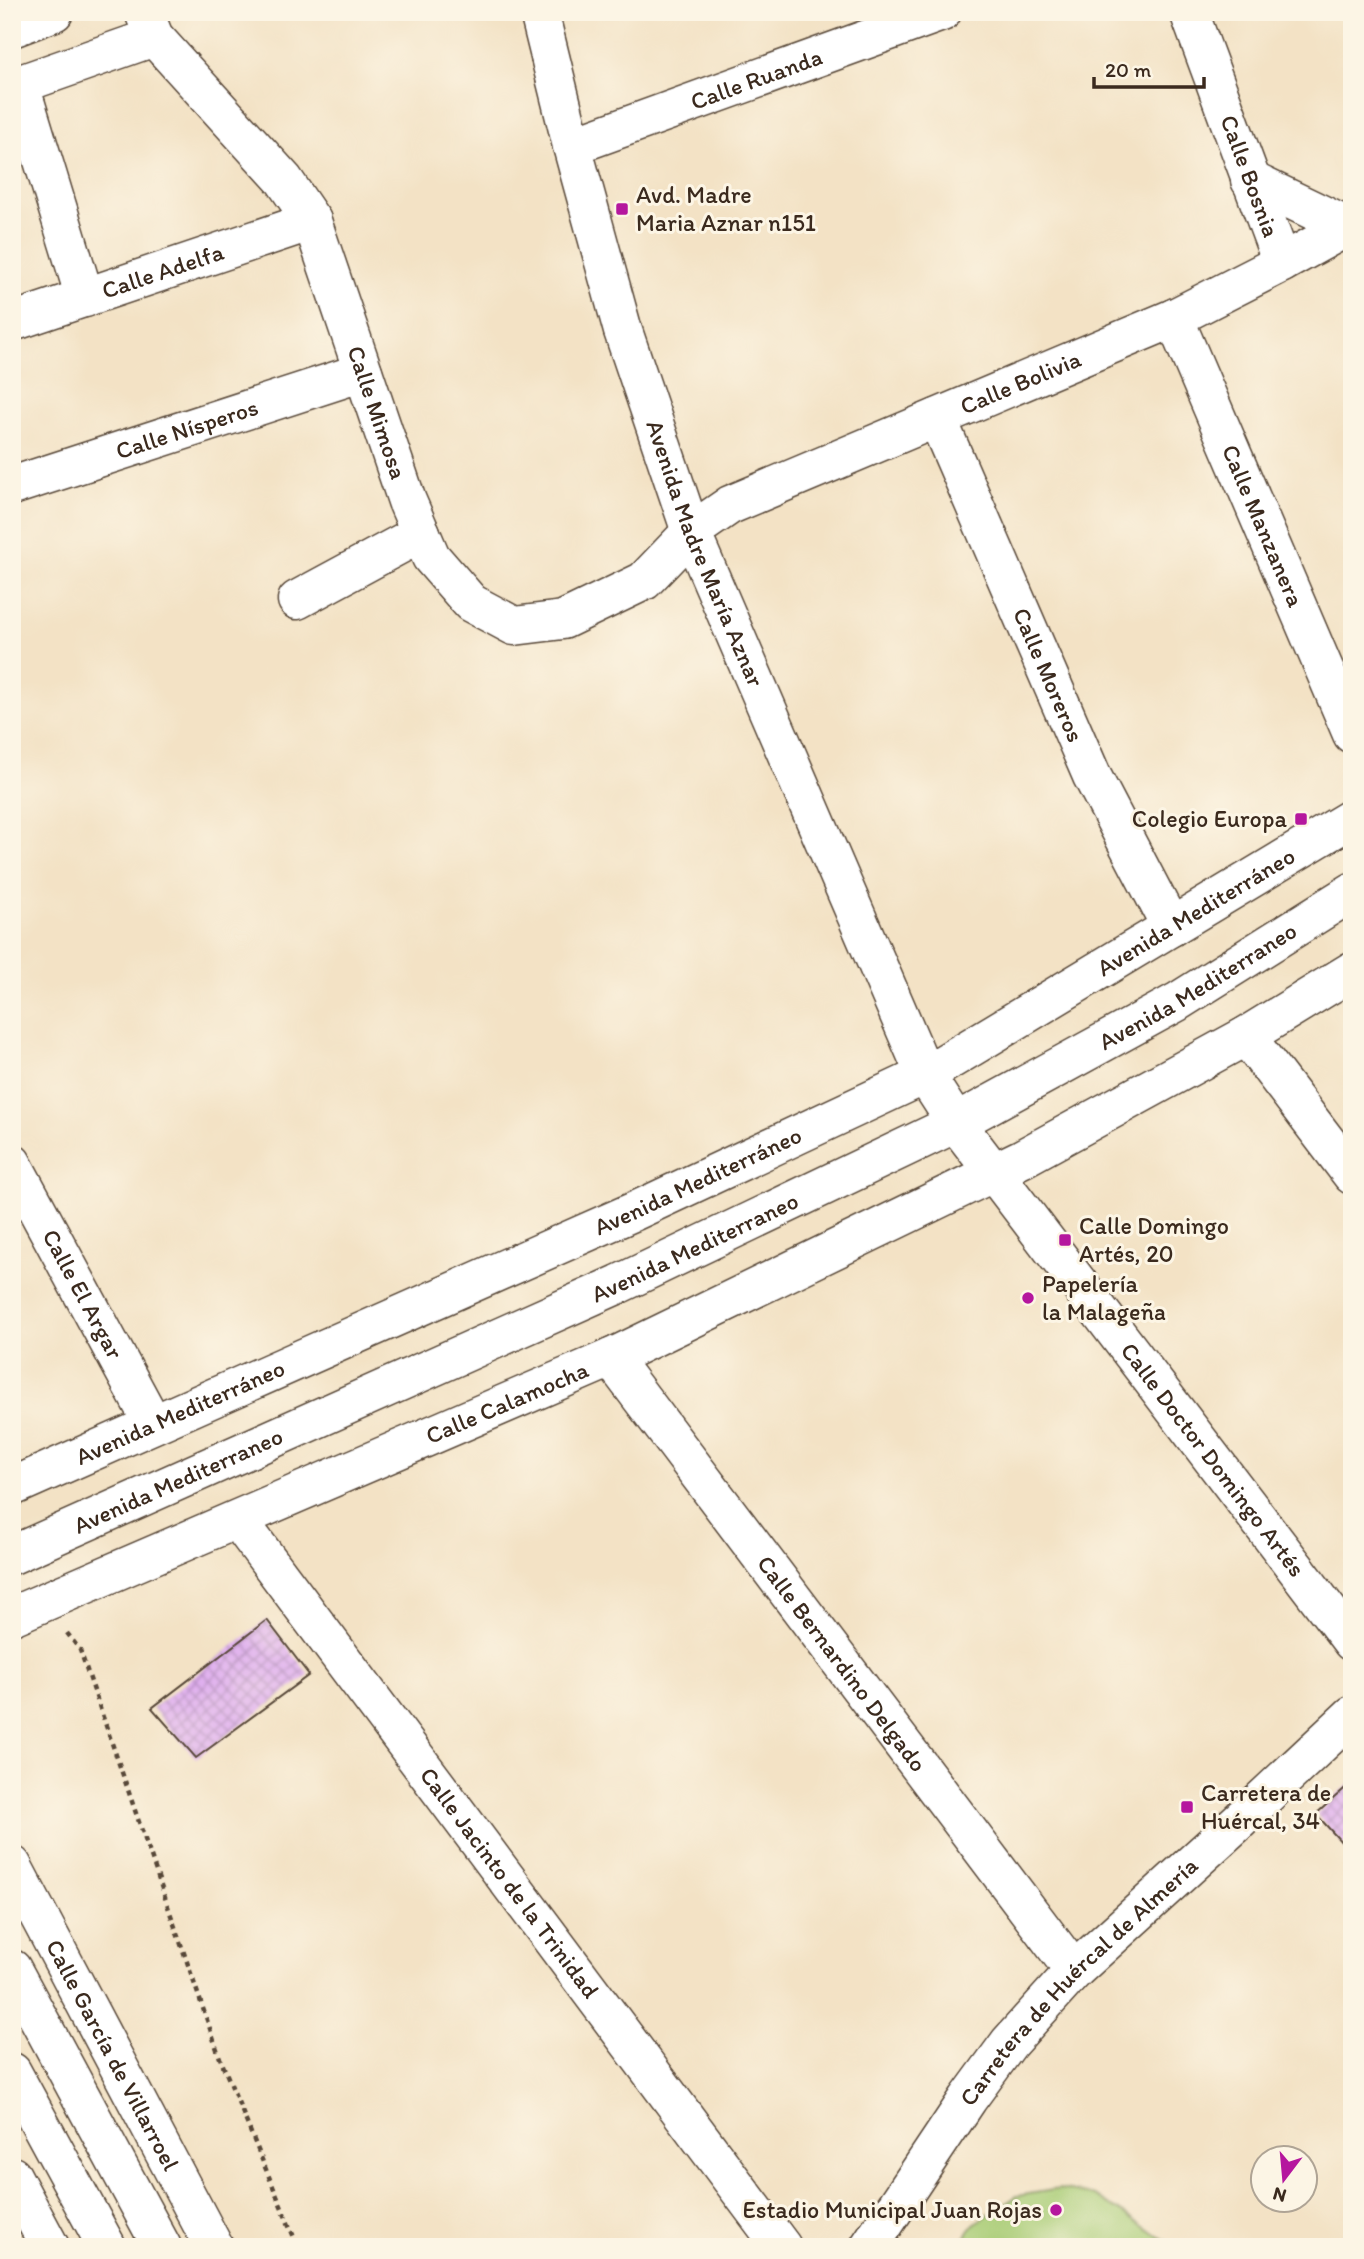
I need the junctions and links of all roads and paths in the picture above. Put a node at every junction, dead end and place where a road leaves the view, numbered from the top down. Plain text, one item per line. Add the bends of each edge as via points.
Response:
1 (54, 12) edge
2 (539, 12) edge
3 (942, 12) edge
4 (1189, 12) edge
5 (149, 25) edge
6 (12, 28) edge
7 (16, 86) edge
8 (572, 146) junction
9 (1250, 180) junction
10 (313, 221) junction
11 (1349, 228) edge
12 (1282, 263) junction
13 (85, 298) junction
14 (1174, 318) junction
15 (12, 322) edge
16 (363, 372) junction
17 (937, 418) junction
18 (12, 486) edge
19 (691, 532) junction
20 (421, 533) junction
21 (297, 600) dead end
22 (1352, 734) edge
23 (1352, 818) edge
24 (1352, 892) edge
25 (1171, 927) junction
26 (1352, 971) edge
27 (1247, 1036) junction
28 (925, 1075) junction
29 (956, 1123) junction
30 (12, 1163) edge
31 (993, 1172) junction
32 (1352, 1175) edge
33 (611, 1358) junction
34 (153, 1424) junction
35 (12, 1487) edge
36 (238, 1520) junction
37 (12, 1555) edge
38 (12, 1616) edge
39 (65, 1632) dead end
40 (1352, 1642) edge
41 (1352, 1715) edge
42 (12, 1865) edge
43 (12, 1969) edge
44 (1074, 1971) junction
45 (12, 2072) edge
46 (12, 2176) edge
47 (50, 2247) edge
48 (107, 2247) edge
49 (162, 2247) edge
50 (214, 2247) edge
51 (298, 2247) edge
52 (782, 2247) edge
53 (869, 2247) edge

1 - 6 street
2 - 8 street, Avenida Madre María Aznar
3 - 8 street, Calle Ruanda
4 - 9 street, Calle Bosnia
5 - 7 street
5 - 10 street, Calle Mimosa via 284,180
7 - 13 street
8 - 19 street, Avenida Madre María Aznar via 623,331
9 - 11 street, Calle Bolivia
9 - 12 street, Calle Bosnia
10 - 13 street, Calle Adelfa
10 - 16 street, Calle Mimosa
11 - 12 street, Calle Bolivia
12 - 14 street, Calle Bolivia
13 - 15 street, Calle Adelfa
14 - 17 street, Calle Bolivia
14 - 22 street, Calle Manzanera
16 - 18 street, Calle Nísperos
16 - 20 street, Calle Mimosa
17 - 19 street, Calle Bolivia via 730,505
17 - 25 street, Calle Moreros via 1091,776
19 - 20 street, Calle Mimosa via 644,581 563,620 514,626 471,603 431,557
19 - 28 street, Avenida Madre María Aznar
20 - 21 street
23 - 25 street, Avenida Mediterráneo
24 - 29 street, Avenida Mediterraneo via 1177,1002
25 - 28 street, Avenida Mediterráneo
26 - 27 street
27 - 31 street
27 - 32 street
28 - 29 street, Calle Doctor Domingo Artés
28 - 34 street, Avenida Mediterráneo via 635,1211
29 - 31 street, Calle Doctor Domingo Artés
29 - 37 street, Avenida Mediterraneo via 606,1290
30 - 34 street, Calle El Argar
31 - 33 street, Calle Calamocha
31 - 40 street, Calle Doctor Domingo Artés
33 - 36 street, Calle Calamocha
33 - 44 street, Calle Bernardino Delgado
34 - 35 street, Avenida Mediterráneo
36 - 38 street, Calle Calamocha
36 - 52 street, Calle Jacinto de la Trinidad
39 - 51 path via 80,1650 220,2058
41 - 44 street, Carretera de Huércal de Almería
42 - 50 street, Calle García de Villarroel
43 - 49 street, Calle García de Villarroel
44 - 53 street, Carretera de Huércal de Almería via 1009,2043
45 - 48 street
46 - 47 street

